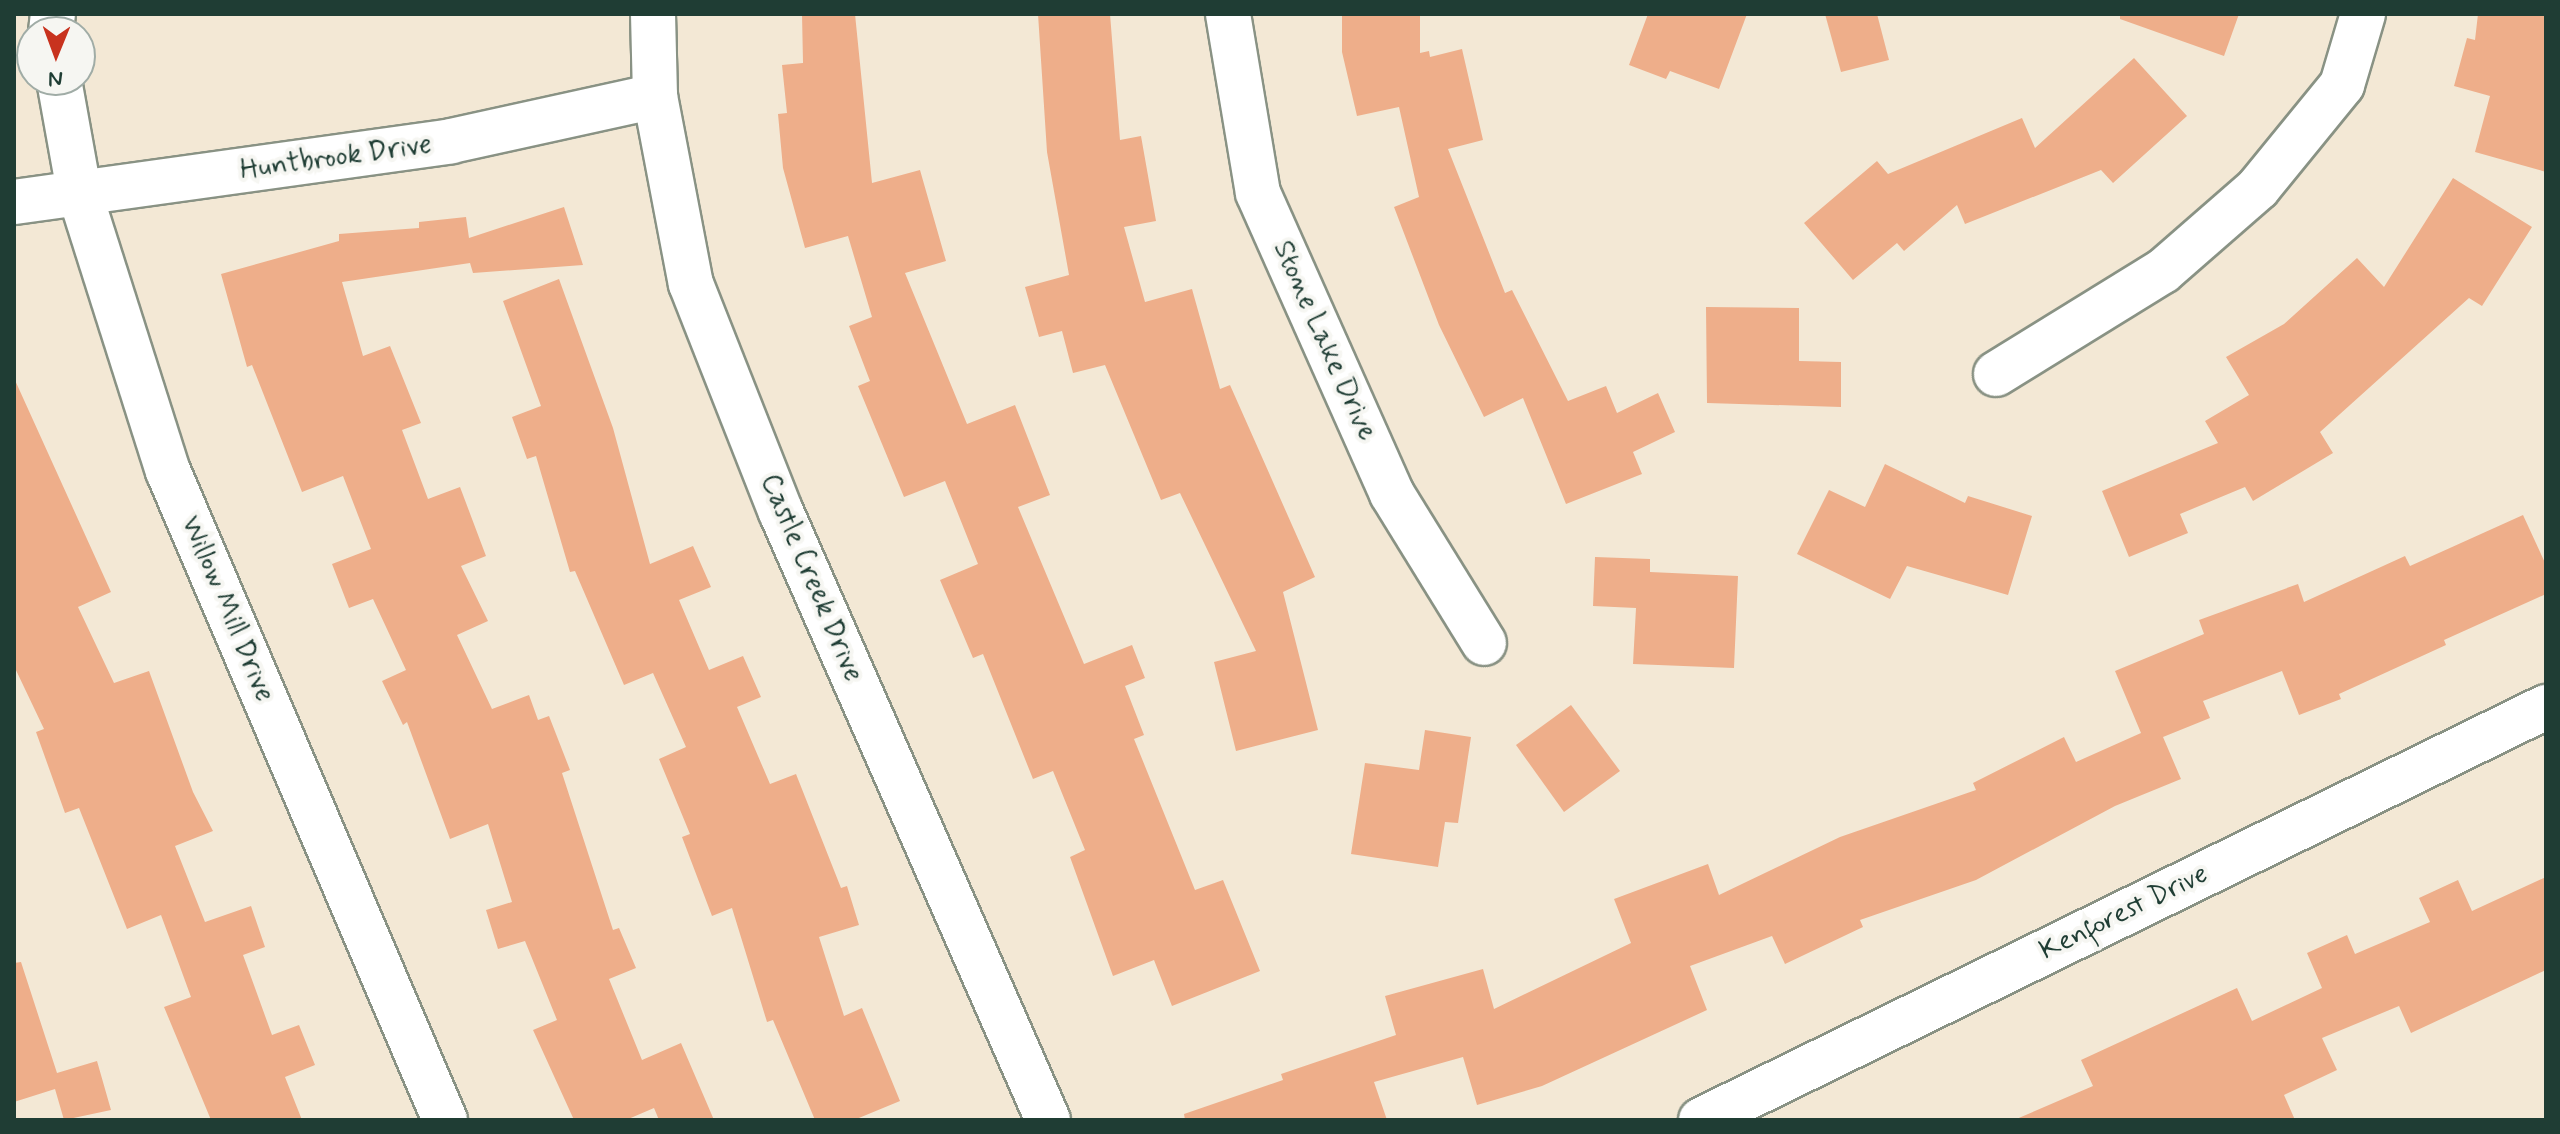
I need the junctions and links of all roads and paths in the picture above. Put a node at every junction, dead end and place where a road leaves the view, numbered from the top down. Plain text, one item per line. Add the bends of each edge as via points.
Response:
1 (653, 14) edge
2 (1228, 14) edge
3 (2363, 14) edge
4 (62, 96) edge
5 (655, 96) junction
6 (79, 191) junction
7 (14, 202) edge
8 (1996, 374) dead end
9 (1484, 643) dead end
10 (2546, 707) edge
11 (445, 1120) edge
12 (1048, 1120) edge
13 (1701, 1120) edge

1 - 5 street, Castle Creek Drive
2 - 9 street, Stone Lake Drive via 1258,193 1392,494
3 - 8 street via 2342,85 2258,188 2163,271
4 - 6 street, Willow Mill Drive
5 - 6 street, Huntbrook Drive via 451,141
5 - 12 street, Castle Creek Drive via 691,284 781,512
6 - 7 street, Huntbrook Drive
6 - 11 street, Willow Mill Drive via 168,471
10 - 13 street, Kenforest Drive

